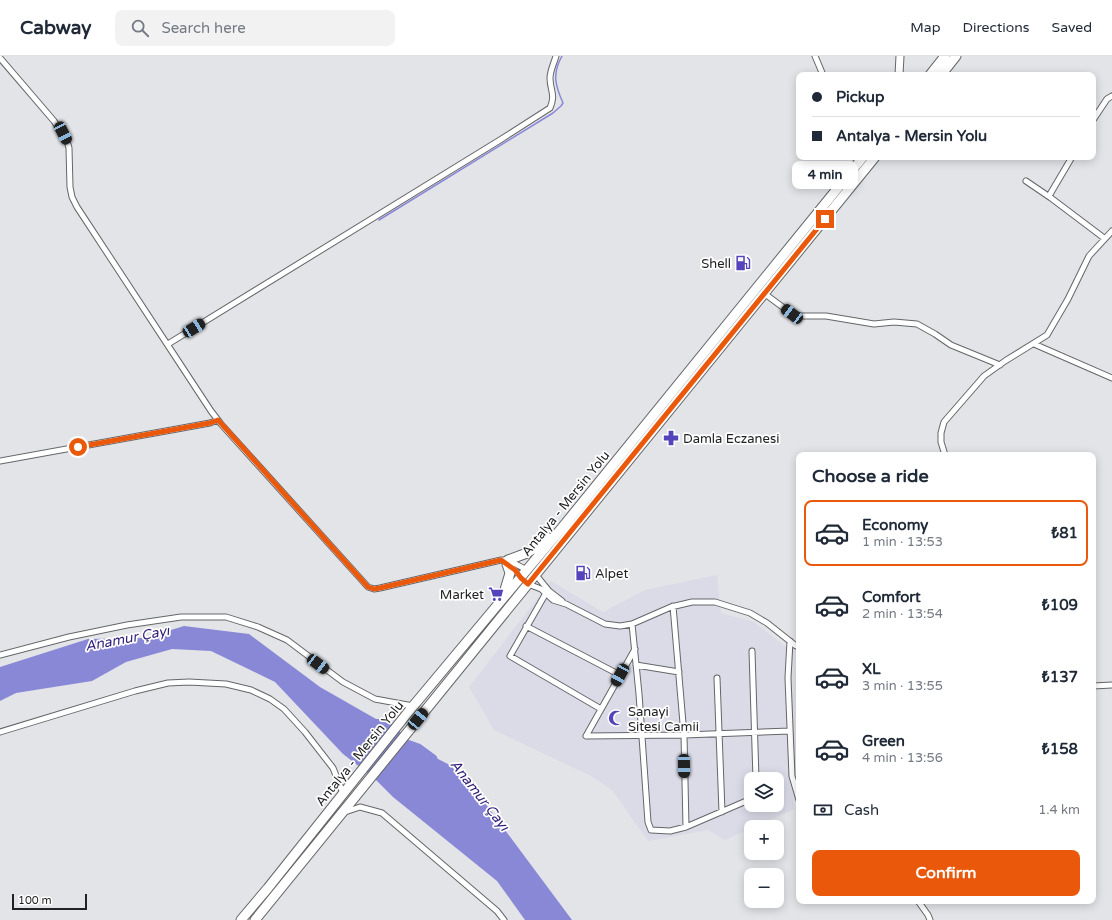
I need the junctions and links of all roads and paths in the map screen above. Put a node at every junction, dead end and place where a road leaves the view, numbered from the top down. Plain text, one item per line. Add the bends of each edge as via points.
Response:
1 (556, 56) edge
2 (815, 56) edge
3 (900, 56) edge
4 (945, 56) edge
5 (956, 56) edge
6 (0, 58) edge
7 (822, 72) edge
8 (899, 72) edge
9 (932, 72) edge
10 (943, 72) edge
11 (1112, 96) edge
12 (1096, 116) edge
13 (861, 160) edge
14 (873, 160) edge
15 (1070, 160) edge
16 (1026, 181) dead end
17 (1049, 196) junction
18 (1112, 230) edge
19 (1104, 238) junction
20 (765, 294) junction
21 (168, 344) junction
22 (1034, 344) junction
23 (1000, 365) junction
24 (1112, 378) edge
25 (218, 420) junction
26 (943, 452) edge
27 (0, 460) edge
28 (561, 529) junction
29 (505, 562) junction
30 (527, 570) junction
31 (536, 575) junction
32 (521, 578) junction
33 (528, 584) junction
34 (546, 593) junction
35 (502, 600) junction
36 (566, 604) junction
37 (673, 606) junction
38 (632, 624) junction
39 (526, 626) junction
40 (790, 641) junction
41 (796, 646) edge
42 (635, 649) junction
43 (752, 651) dead end
44 (0, 655) edge
45 (636, 665) junction
46 (679, 672) junction
47 (620, 675) junction
48 (717, 678) dead end
49 (1112, 685) edge
50 (1096, 686) edge
51 (411, 708) junction
52 (601, 709) junction
53 (790, 730) junction
54 (0, 732) edge
55 (755, 732) junction
56 (719, 734) junction
57 (642, 736) junction
58 (684, 736) junction
59 (756, 772) edge
60 (796, 790) edge
61 (345, 792) junction
62 (744, 802) edge
63 (722, 812) junction
64 (342, 813) junction
65 (686, 827) junction
66 (920, 904) edge
67 (241, 920) edge
68 (255, 920) edge
69 (504, 920) edge
70 (930, 920) edge

1 - 21 street via 550,79 554,99 550,108
2 - 7 street
3 - 8 street
4 - 9 highway
5 - 10 highway
6 - 21 street via 63,133 69,148 72,197
11 - 12 street
13 - 28 highway, Antalya - Mersin Yolu
14 - 20 highway, Antalya - Mersin Yolu
15 - 17 street
16 - 17 street
17 - 19 street
18 - 19 street
19 - 22 street via 1089,256 1053,327 1047,336
20 - 23 street via 792,314 801,316 826,316 874,324 917,324 951,345
20 - 31 highway, Antalya - Mersin Yolu
21 - 25 street
22 - 23 street
22 - 24 street
23 - 26 street via 984,376 944,422 940,442
25 - 27 street
25 - 29 street via 368,587 380,588
28 - 29 highway via 533,550
28 - 30 highway, Antalya - Mersin Yolu
29 - 30 street
29 - 32 street
29 - 35 highway via 510,578
30 - 31 highway
30 - 32 highway, Antalya - Mersin Yolu
31 - 33 highway, Antalya - Mersin Yolu
31 - 36 street via 549,591
32 - 33 highway
32 - 35 highway, Antalya - Mersin Yolu
33 - 34 street
33 - 64 highway, Antalya - Mersin Yolu
34 - 36 street via 554,600
34 - 39 street
35 - 51 highway, Antalya - Mersin Yolu
36 - 38 street via 604,624
37 - 38 street
37 - 40 street via 692,602 715,602 737,608 767,623
37 - 46 street
38 - 42 street
39 - 47 street
39 - 52 street via 510,656
40 - 41 street
40 - 53 street
42 - 45 street
42 - 47 street
43 - 55 street
44 - 51 street via 69,636 127,625 181,617 226,617 287,640 343,682 375,699
45 - 46 street
45 - 57 street
46 - 58 street
47 - 52 street
48 - 56 street
49 - 50 street
51 - 61 highway, Antalya - Mersin Yolu
52 - 57 street via 586,736
53 - 55 street
53 - 60 street via 792,776
54 - 61 street via 168,683 226,684 251,690 284,709 333,768
55 - 56 street
55 - 59 street
56 - 58 street
56 - 63 street
57 - 58 street
57 - 65 street via 648,822 651,830 670,831
58 - 65 street
61 - 67 highway, Antalya - Mersin Yolu
62 - 63 street
63 - 65 street
64 - 68 highway, Antalya - Mersin Yolu
64 - 69 street via 360,807 382,812 497,911
66 - 70 street

